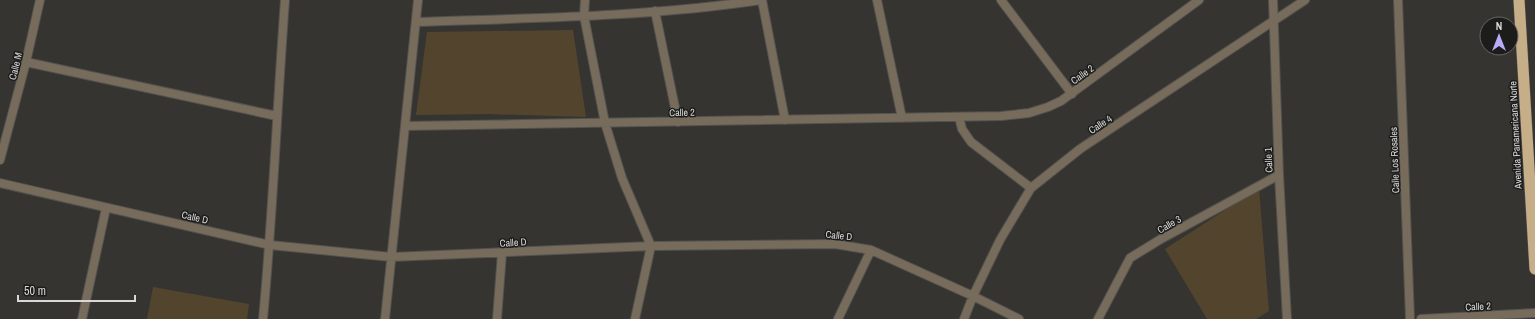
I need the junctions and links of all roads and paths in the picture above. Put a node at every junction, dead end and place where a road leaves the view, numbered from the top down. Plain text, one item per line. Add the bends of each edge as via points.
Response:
1 (40, 0) edge
2 (285, 0) edge
3 (418, 0) edge
4 (585, 0) edge
5 (762, 0) edge
6 (877, 0) edge
7 (1001, 0) edge
8 (1199, 0) edge
9 (1273, 0) edge
10 (1306, 0) edge
11 (1398, 0) edge
12 (1519, 0) edge
13 (655, 11) junction
14 (584, 16) junction
15 (416, 22) junction
16 (1273, 22) junction
17 (26, 62) junction
18 (1072, 94) junction
19 (277, 116) junction
20 (958, 117) junction
21 (902, 118) junction
22 (785, 120) junction
23 (678, 122) junction
24 (605, 123) junction
25 (405, 126) junction
26 (0, 160) edge
27 (1279, 175) junction
28 (0, 183) edge
29 (1031, 188) junction
30 (106, 208) junction
31 (270, 245) junction
32 (650, 246) junction
33 (871, 250) junction
34 (502, 253) junction
35 (391, 257) junction
36 (1535, 269) edge
37 (973, 296) junction
38 (1535, 313) edge
39 (82, 319) edge
40 (263, 319) edge
41 (385, 319) edge
42 (497, 319) edge
43 (635, 319) edge
44 (838, 319) edge
45 (964, 319) edge
46 (1019, 319) edge
47 (1098, 319) edge
48 (1287, 319) edge
49 (1410, 319) edge
50 (1421, 319) edge

1 - 17 street, Calle M
2 - 19 street
3 - 15 street
4 - 14 street
5 - 13 street via 716,7
5 - 22 street
6 - 21 street
7 - 18 street
8 - 18 street, Calle 2
9 - 16 street, Calle 1
10 - 16 street, Calle 4
11 - 49 street, Calle Los Rosales
12 - 36 highway, Avenida Panamericana Norte
13 - 14 street
13 - 23 street
14 - 15 street
14 - 24 street
15 - 25 street
16 - 27 street, Calle 1
16 - 29 street, Calle 4 via 1080,149
17 - 19 street
17 - 26 street, Calle M
18 - 20 street, Calle 2 via 1048,107 1029,112 1001,116
19 - 31 street
20 - 21 street, Calle 2
20 - 29 street via 971,142
21 - 22 street, Calle 2
22 - 23 street, Calle 2
23 - 24 street, Calle 2
24 - 25 street, Calle 2
24 - 32 street via 622,178
25 - 35 street
27 - 47 street, Calle 3 via 1130,258
27 - 48 street, Calle 1
28 - 30 street, Calle D
29 - 37 street, Calle 4 via 1000,240
30 - 31 street, Calle D
30 - 39 street
31 - 35 street, Calle D
31 - 40 street
32 - 33 street, Calle D via 806,243 835,244
32 - 34 street, Calle D
32 - 43 street
33 - 37 street, Calle D
33 - 44 street
34 - 35 street, Calle D
34 - 42 street
35 - 41 street
37 - 45 street, Calle 4
37 - 46 street, Calle D
38 - 50 street, Calle 2

